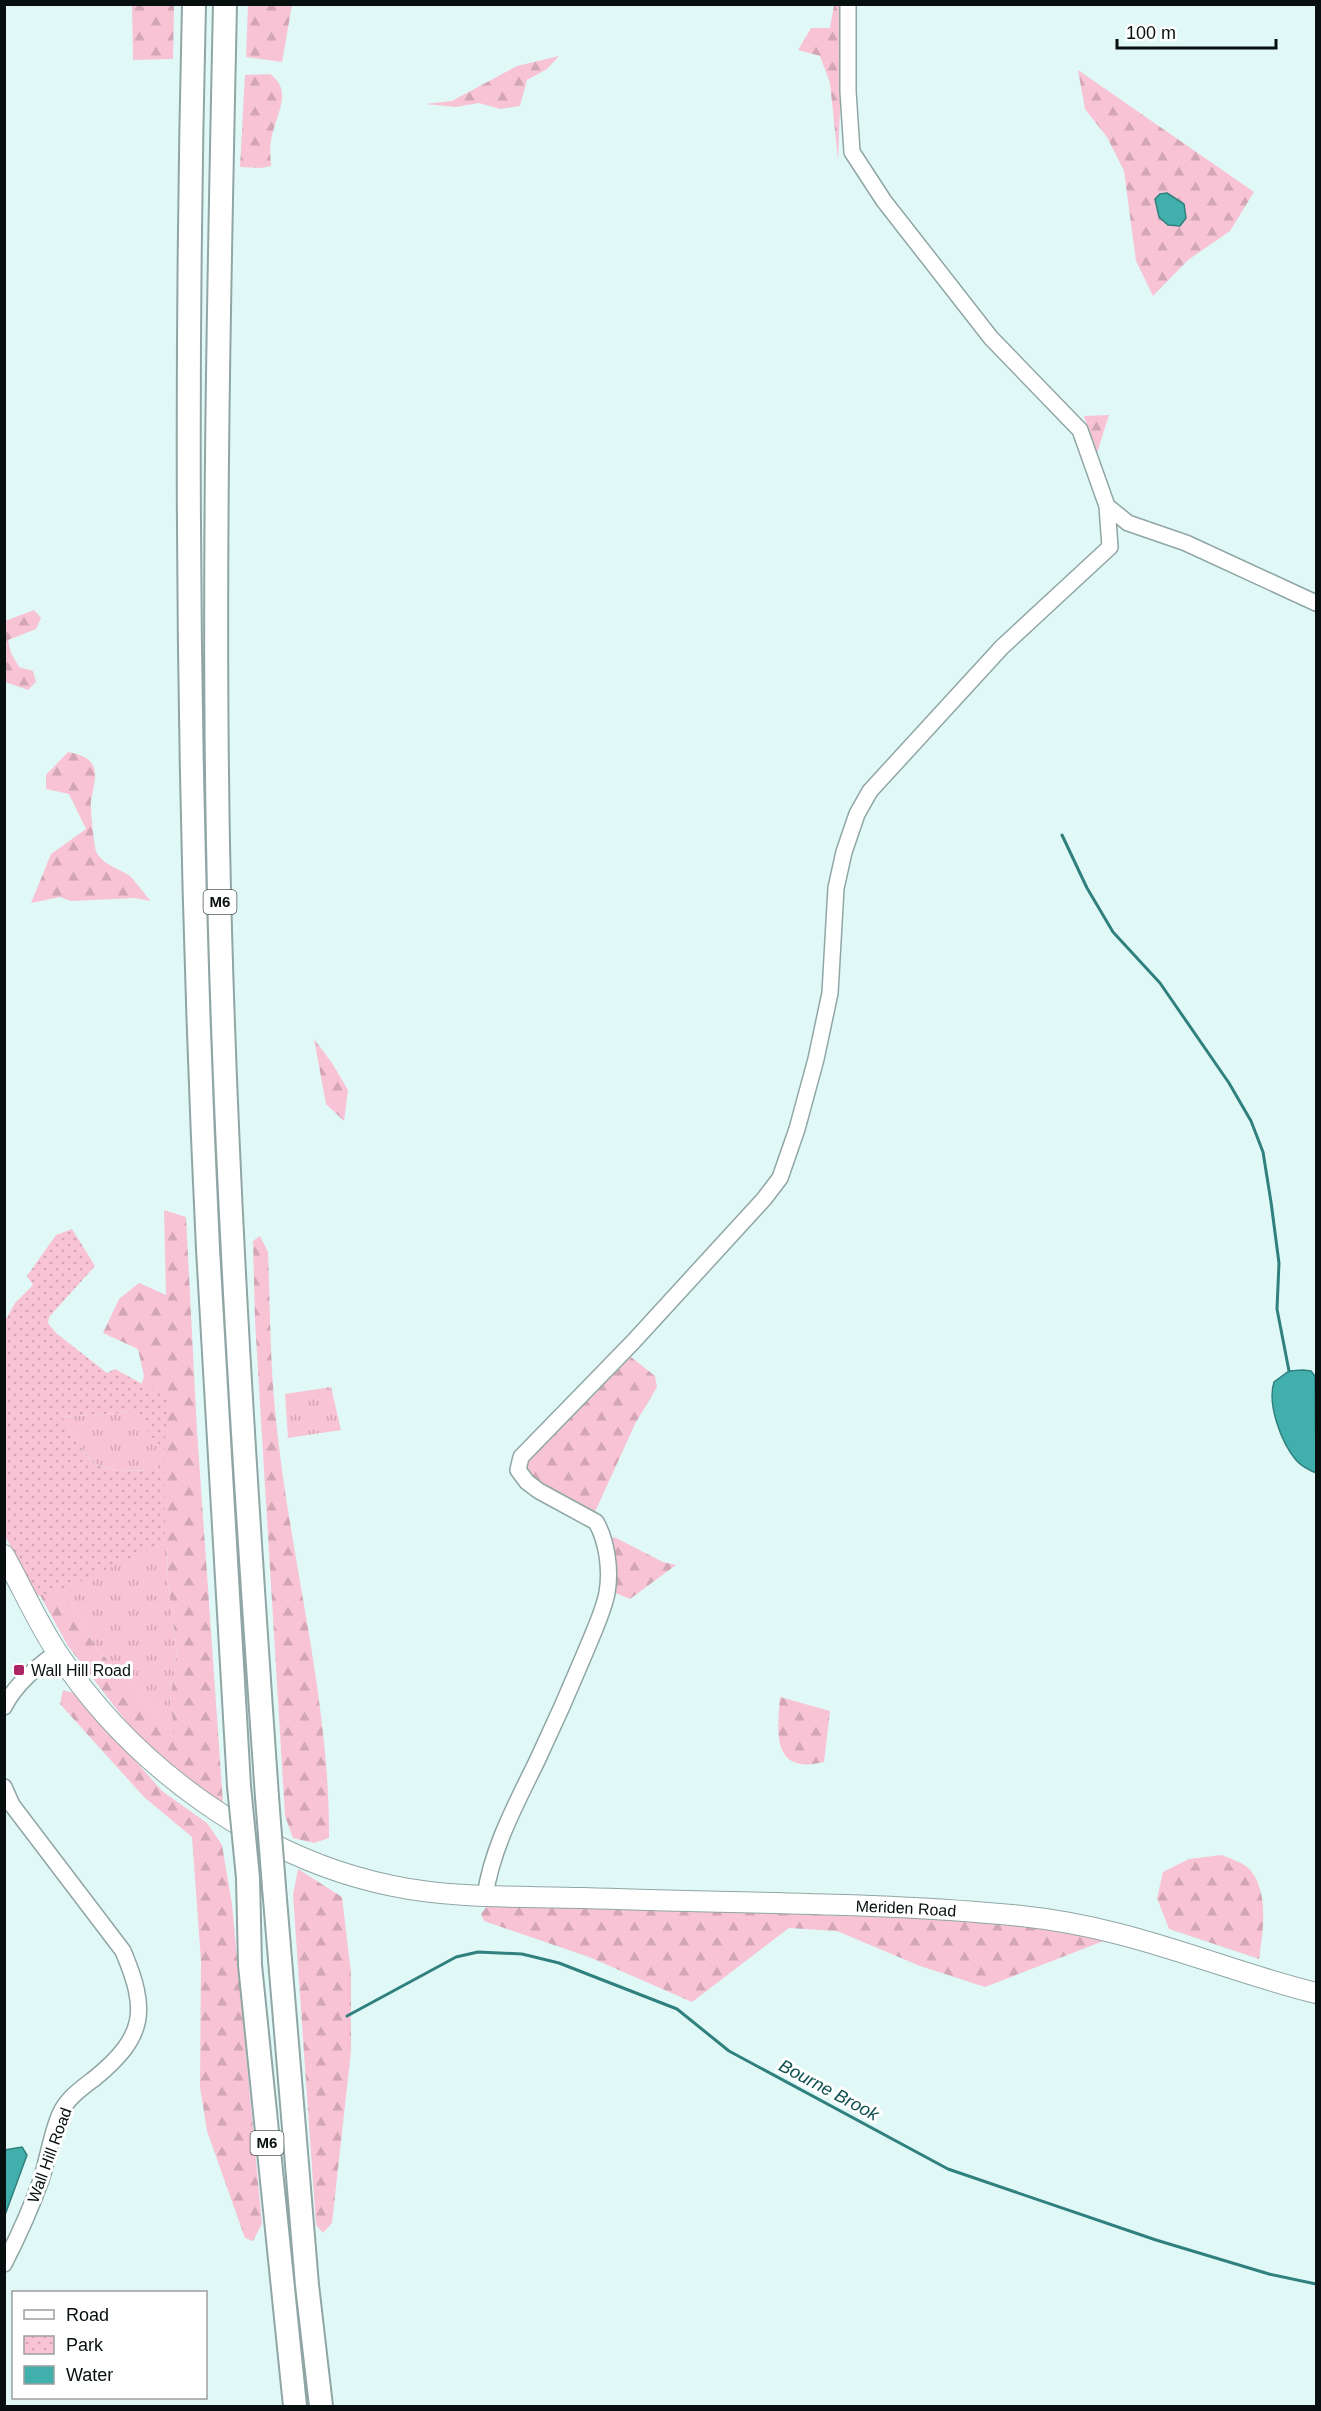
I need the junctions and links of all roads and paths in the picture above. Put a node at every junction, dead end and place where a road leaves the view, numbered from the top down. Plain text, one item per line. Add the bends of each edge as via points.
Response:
1 (194, 4) edge
2 (225, 4) edge
3 (848, 4) edge
4 (1107, 506) junction
5 (1128, 523) junction
6 (1110, 547) junction
7 (1317, 603) edge
8 (4, 1555) edge
9 (57, 1652) junction
10 (4, 1707) edge
11 (4, 1786) edge
12 (485, 1896) junction
13 (1317, 1993) edge
14 (4, 2264) edge
15 (296, 2406) edge
16 (321, 2406) edge

1 - 15 highway, M6, bridge via 188,494 208,1248 251,1977
2 - 16 highway, M6, bridge via 219,336 218,844 232,1247 267,1797 307,2285
3 - 4 street via 852,152 891,210 991,338 1080,430
4 - 5 street
4 - 6 street
5 - 6 street
5 - 7 street via 1186,543
6 - 12 street via 1002,647 870,791 856,814 844,852 836,888 830,993 797,1129 780,1178 647,1327 521,1457 518,1470 527,1482 596,1522 603,1534 608,1560 608,1591 565,1702 489,1868
8 - 9 main road, Meriden Road
9 - 10 street via 30,1672
9 - 12 main road, Meriden Road via 99,1707 158,1766 209,1808 258,1838 336,1872 394,1887
11 - 14 street, Wall Hill Road via 12,1805 123,1951 140,2003 136,2031 125,2050 70,2099 60,2114 40,2181
12 - 13 main road, Meriden Road via 844,1905 1031,1917 1116,1933

